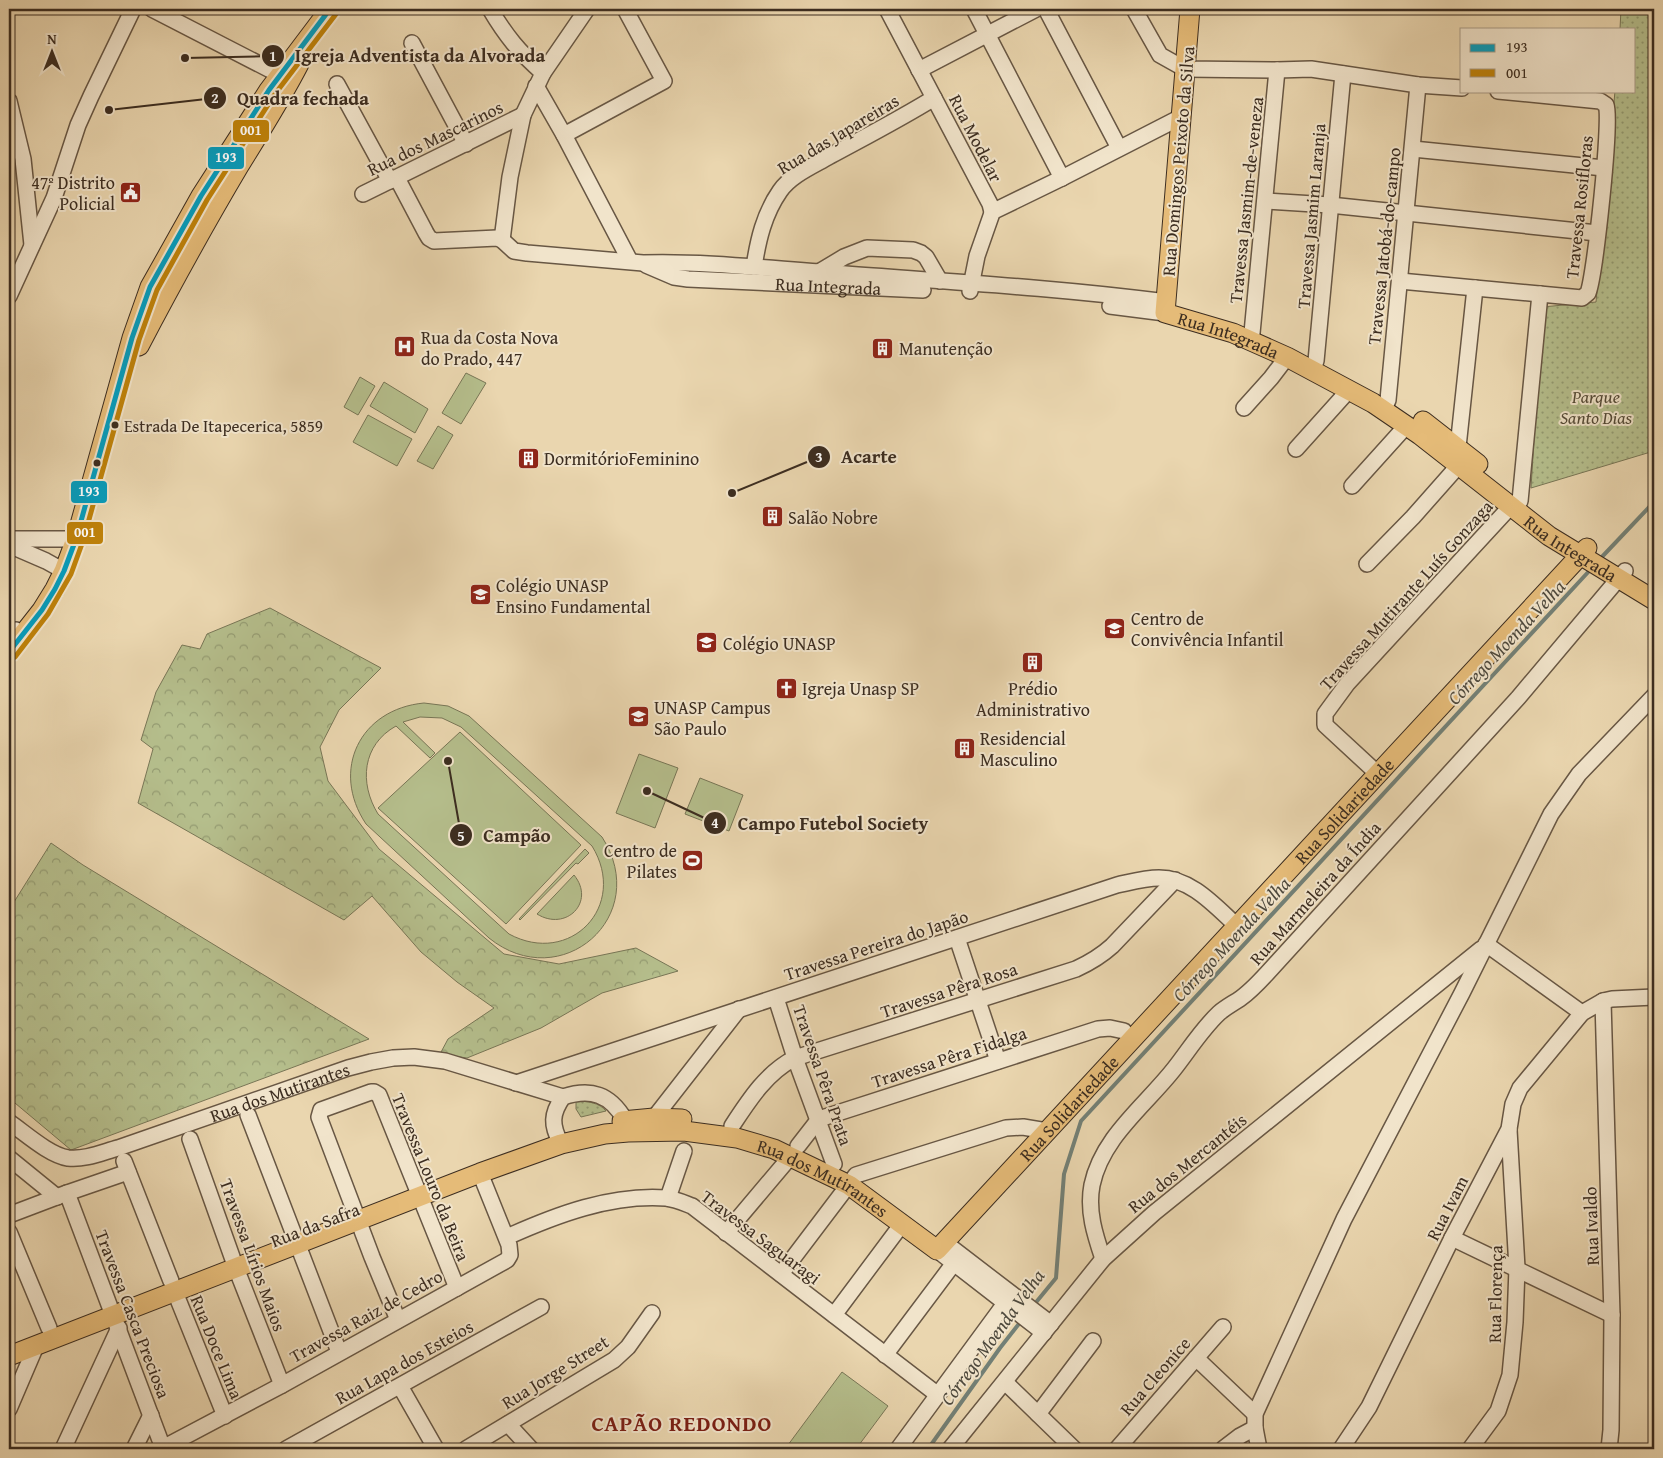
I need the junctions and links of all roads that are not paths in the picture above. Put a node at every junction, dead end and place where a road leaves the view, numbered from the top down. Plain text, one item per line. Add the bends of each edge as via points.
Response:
1 (133, 9) edge
2 (152, 9) edge
3 (490, 9) edge
4 (587, 9) edge
5 (625, 9) edge
6 (887, 9) edge
7 (974, 9) edge
8 (1036, 9) edge
9 (1046, 9) edge
10 (1134, 9) edge
11 (1190, 9) edge
12 (327, 14) edge
13 (988, 35) junction
14 (412, 43) dead end
15 (919, 70) junction
16 (1185, 70) junction
17 (1277, 70) junction
18 (1343, 74) junction
19 (286, 77) junction
20 (539, 80) junction
21 (337, 84) dead end
22 (1418, 84) junction
23 (1460, 88) edge
24 (1508, 92) edge
25 (934, 98) junction
26 (9, 101) edge
27 (523, 115) junction
28 (1181, 116) junction
29 (564, 135) junction
30 (466, 144) junction
31 (1119, 148) junction
32 (1413, 149) junction
33 (1604, 168) junction
34 (1062, 178) junction
35 (394, 180) junction
36 (363, 194) dead end
37 (1265, 201) junction
38 (1330, 205) junction
39 (992, 212) junction
40 (1406, 213) junction
41 (1597, 234) junction
42 (502, 240) junction
43 (32, 244) junction
44 (636, 262) junction
45 (754, 267) junction
46 (819, 272) junction
47 (940, 281) junction
48 (1400, 281) junction
49 (971, 288) junction
50 (1475, 288) junction
51 (1540, 294) junction
52 (9, 296) edge
53 (1166, 308) junction
54 (1252, 333) junction
55 (1287, 357) junction
56 (1316, 360) junction
57 (1349, 390) junction
58 (1386, 405) junction
59 (1244, 408) dead end
60 (1407, 425) junction
61 (1296, 448) dead end
62 (1459, 456) junction
63 (1352, 486) dead end
64 (1515, 503) junction
65 (9, 539) edge
66 (83, 542) junction
67 (9, 545) edge
68 (1583, 551) junction
69 (1367, 564) dead end
70 (64, 571) junction
71 (1618, 573) junction
72 (1654, 589) edge
73 (1654, 600) edge
74 (16, 633) edge
75 (9, 652) edge
76 (1654, 696) edge
77 (1374, 770) junction
78 (1175, 880) junction
79 (1233, 922) junction
80 (957, 938) junction
81 (1486, 944) junction
82 (1654, 997) edge
83 (776, 998) junction
84 (978, 1000) junction
85 (1604, 1001) junction
86 (740, 1009) junction
87 (1582, 1014) junction
88 (1124, 1031) junction
89 (796, 1058) junction
90 (998, 1061) junction
91 (516, 1083) junction
92 (563, 1097) junction
93 (248, 1116) dead end
94 (654, 1118) junction
95 (819, 1119) junction
96 (625, 1120) junction
97 (9, 1122) edge
98 (732, 1126) junction
99 (1509, 1129) junction
100 (1040, 1130) junction
101 (558, 1138) junction
102 (190, 1139) dead end
103 (684, 1151) dead end
104 (794, 1151) junction
105 (9, 1158) edge
106 (834, 1164) junction
107 (480, 1173) junction
108 (853, 1180) junction
109 (416, 1191) junction
110 (62, 1195) junction
111 (668, 1198) junction
112 (9, 1215) edge
113 (357, 1215) junction
114 (902, 1224) junction
115 (9, 1232) edge
116 (726, 1233) junction
117 (507, 1237) junction
118 (295, 1238) junction
119 (1452, 1238) junction
120 (936, 1242) junction
121 (1103, 1259) junction
122 (234, 1263) junction
123 (954, 1263) junction
124 (1517, 1268) junction
125 (781, 1274) junction
126 (173, 1286) junction
127 (456, 1288) junction
128 (1009, 1300) junction
129 (541, 1307) dead end
130 (652, 1313) dead end
131 (834, 1315) junction
132 (1612, 1315) junction
133 (114, 1316) junction
134 (398, 1320) junction
135 (1045, 1326) junction
136 (1223, 1327) dead end
137 (49, 1328) junction
138 (1093, 1341) dead end
139 (9, 1343) edge
140 (36, 1346) junction
141 (339, 1352) junction
142 (885, 1355) junction
143 (9, 1356) edge
144 (1196, 1358) junction
145 (1005, 1382) junction
146 (282, 1384) junction
147 (400, 1386) junction
148 (938, 1395) junction
149 (9, 1409) edge
150 (1038, 1414) junction
151 (151, 1415) junction
152 (224, 1416) junction
153 (1255, 1421) junction
154 (508, 1424) junction
155 (1606, 1448) edge
156 (63, 1449) edge
157 (134, 1449) edge
158 (162, 1449) edge
159 (286, 1449) edge
160 (436, 1449) edge
161 (466, 1449) edge
162 (531, 1449) edge
163 (898, 1449) edge
164 (950, 1449) edge
165 (1074, 1449) edge
166 (1117, 1449) edge
167 (1223, 1449) edge
168 (1259, 1449) edge
169 (1341, 1449) edge
170 (1470, 1449) edge

1 - 43 street via 78,125 54,198
2 - 19 street
3 - 20 street
4 - 20 street
5 - 29 street via 664,82
6 - 15 street, Rua Modelar
7 - 13 street
8 - 13 street
9 - 31 street
10 - 16 street via 1160,56
11 - 16 main road, Rua Domingos Peixoto da Silva
12 - 19 main road
13 - 15 street
13 - 34 street
14 - 30 street
15 - 25 street, Rua Modelar
16 - 17 street
16 - 28 main road, Rua Domingos Peixoto da Silva
17 - 18 street via 1310,69
17 - 37 street, Travessa Jasmim-de-veneza
18 - 22 street
18 - 38 street, Travessa Jasmim Laranja
19 - 66 main road via 120,383 81,521
20 - 27 street
20 - 29 street
21 - 35 street
22 - 23 street
22 - 32 street, Travessa Jatobá-do-campo
24 - 33 street, Travessa Rosifloras via 1604,102 1608,115
25 - 39 street, Rua Modelar
25 - 45 street, Rua das Japareiras via 786,184 764,223
26 - 43 street via 23,159
27 - 30 street, Rua dos Mascarinos
27 - 42 street via 510,177
28 - 31 street
28 - 53 main road, Rua Domingos Peixoto da Silva
29 - 44 street
30 - 35 street, Rua dos Mascarinos
31 - 34 street
32 - 33 street
32 - 40 street, Travessa Jatobá-do-campo
33 - 41 street, Travessa Rosifloras
34 - 39 street
35 - 36 street, Rua dos Mascarinos
35 - 42 street, Rua Integrada via 434,242
37 - 38 street
37 - 54 street, Travessa Jasmim-de-veneza
38 - 40 street
38 - 56 street, Travessa Jasmim Laranja
39 - 49 street via 977,256
40 - 41 street
40 - 48 street, Travessa Jatobá-do-campo
41 - 51 street, Travessa Rosifloras via 1586,296
42 - 44 street, Rua Integrada via 514,251
43 - 52 street
44 - 45 street, Rua Integrada
44 - 49 street, Rua Integrada via 688,279
45 - 46 street, Rua Integrada
46 - 47 street, Rua Integrada
46 - 47 street via 867,248 912,250 926,257
47 - 49 street, Rua Integrada
48 - 50 street, Travessa Rosifloras
48 - 58 street, Travessa Jatobá-do-campo
49 - 53 street, Rua Integrada via 1069,301
50 - 51 street, Travessa Rosifloras
50 - 62 street
51 - 64 street
53 - 54 main road, Rua Integrada
53 - 55 main road, Rua Integrada
54 - 56 main road, Rua Integrada
55 - 57 main road, Rua Integrada
55 - 59 street
56 - 58 main road, Rua Integrada
57 - 58 main road, Rua Integrada
57 - 61 street
58 - 60 main road, Rua Integrada
58 - 62 main road, Rua Integrada via 1426,423
60 - 62 main road, Rua Integrada
60 - 63 street
62 - 64 main road, Rua Integrada
62 - 69 street via 1413,517
64 - 68 main road, Rua Integrada
64 - 77 street, Travessa Mutirante Luís Gonzaga via 1347,684 1325,714 1325,725
65 - 66 street
66 - 70 main road
67 - 70 street
68 - 71 main road, Rua Integrada
68 - 77 main road, Rua Solidariedade
70 - 74 main road via 42,610
71 - 72 main road, Rua Integrada
71 - 73 main road, Rua Integrada
71 - 121 street, Rua Marmeleira da Índia via 1518,698 1271,969 1243,997 1220,1013 1194,1041 1175,1068 1115,1136 1096,1170 1090,1197 1091,1214
74 - 75 main road
76 - 81 street via 1565,792
77 - 79 main road, Rua Solidariedade
78 - 79 street, Travessa Pereira do Japão via 1192,888
78 - 80 street, Travessa Pereira do Japão via 1149,878 1117,885
78 - 84 street, Travessa Pêra Rosa via 1101,956 1076,969
79 - 88 main road, Rua Solidariedade
79 - 100 main road, Rua Solidariedade
80 - 83 street, Travessa Pereira do Japão
80 - 84 street
81 - 87 street
81 - 121 street, Rua dos Mercantéis via 1174,1196
81 - 153 street via 1344,1219
82 - 85 street
83 - 86 street, Travessa Pereira do Japão
83 - 89 street, Travessa Pêra Prata
84 - 89 street, Travessa Pêra Rosa
84 - 90 street
85 - 87 street, Rua Ivam
85 - 132 street, Rua Ivaldo
86 - 91 street, Travessa Pereira do Japão
86 - 94 street
87 - 99 street, Rua Ivam via 1520,1088 1513,1104
88 - 90 street, Travessa Pêra Fidalga via 1098,1029
88 - 100 main road, Rua Solidariedade
89 - 95 street, Travessa Pêra Prata
89 - 98 street, Travessa Pêra Rosa via 786,1062 765,1082
90 - 95 street, Travessa Pêra Fidalga
91 - 92 street, Rua dos Mutirantes
91 - 97 street, Rua dos Mutirantes via 445,1061 393,1058 370,1062 84,1157 57,1155
92 - 96 street via 587,1092 599,1095 610,1101
92 - 101 street via 554,1114
93 - 118 street
94 - 96 main road, Rua dos Mutirantes
94 - 98 main road, Rua dos Mutirantes
95 - 104 street
95 - 106 street, Travessa Pêra Prata
96 - 101 main road, Rua da Safra via 580,1127
98 - 104 main road, Rua dos Mutirantes via 762,1133
99 - 119 street, Rua Ivam
99 - 124 street, Rua Florença
100 - 108 street via 1006,1128
100 - 120 main road, Rua Solidariedade
101 - 104 main road, Rua dos Mutirantes via 684,1131 737,1138
101 - 107 main road, Rua da Safra
101 - 109 main road, Rua da Safra
102 - 122 street, Travessa Lírios Maios
103 - 111 street
104 - 106 main road, Rua dos Mutirantes
104 - 108 main road, Rua dos Mutirantes
104 - 116 street
105 - 110 street
106 - 108 main road, Rua dos Mutirantes
107 - 109 main road, Rua da Safra
107 - 117 street, Travessa Raiz de Cedro
108 - 114 main road, Rua dos Mutirantes
108 - 120 main road, Rua dos Mutirantes
108 - 125 street
109 - 113 main road, Rua da Safra
109 - 113 street, Travessa Louro da Beira via 379,1095 370,1092 321,1110 319,1117
109 - 127 street, Travessa Louro da Beira
110 - 112 street, Rua Doce Lima
110 - 126 street, Rua Doce Lima via 126,1167
110 - 133 street, Travessa Casca Preciosa
111 - 116 street, Travessa Saguaragi via 692,1206
111 - 117 street, Travessa Saguaragi via 614,1201 580,1209
113 - 118 main road, Rua da Safra
113 - 134 street, Travessa Louro da Beira
114 - 120 main road, Rua dos Mutirantes
114 - 131 street
115 - 137 street
116 - 125 street, Travessa Saguaragi
117 - 127 street, Travessa Raiz de Cedro via 509,1257
118 - 122 main road, Rua da Safra
118 - 141 street
119 - 124 street
119 - 169 street, Rua Ivam via 1377,1392
120 - 123 street, Rua dos Mutirantes
120 - 128 street, Rua dos Mutirantes
121 - 135 street, Rua dos Mercantéis
122 - 126 main road, Rua da Safra
122 - 146 street, Travessa Lírios Maios
123 - 128 street, Rua dos Mutirantes
123 - 142 street
124 - 132 street
124 - 170 street, Rua Florença via 1510,1375 1498,1411
125 - 131 street, Travessa Saguaragi
126 - 133 main road, Rua da Safra
126 - 152 street, Rua Doce Lima
127 - 134 street, Travessa Raiz de Cedro
128 - 135 street, Rua dos Mutirantes
128 - 148 street
129 - 147 street, Rua Lapa dos Esteios
130 - 154 street, Rua Jorge Street via 628,1347 614,1360
131 - 142 street, Travessa Saguaragi
132 - 155 street, Rua Ivaldo
133 - 137 main road, Rua da Safra
133 - 140 main road, Rua da Safra
133 - 151 street, Travessa Casca Preciosa
133 - 156 street
134 - 141 street, Travessa Raiz de Cedro
135 - 145 street, Rua dos Mercantéis
136 - 144 street, Rua Cleonice
137 - 139 main road, Rua da Safra
138 - 150 street
140 - 143 main road, Rua da Safra
140 - 149 street
141 - 146 street, Travessa Raiz de Cedro
142 - 148 street, Travessa Saguaragi
144 - 153 street
144 - 166 street, Rua Cleonice
145 - 150 street
145 - 164 street, Rua dos Mercantéis
146 - 152 street, Travessa Raiz de Cedro
147 - 159 street, Rua Lapa dos Esteios
147 - 160 street
148 - 163 street
150 - 165 street
151 - 157 street
151 - 158 street, Travessa Casca Preciosa
152 - 158 street, Travessa Raiz de Cedro
153 - 167 street
153 - 168 street
154 - 161 street, Rua Jorge Street
154 - 162 street

